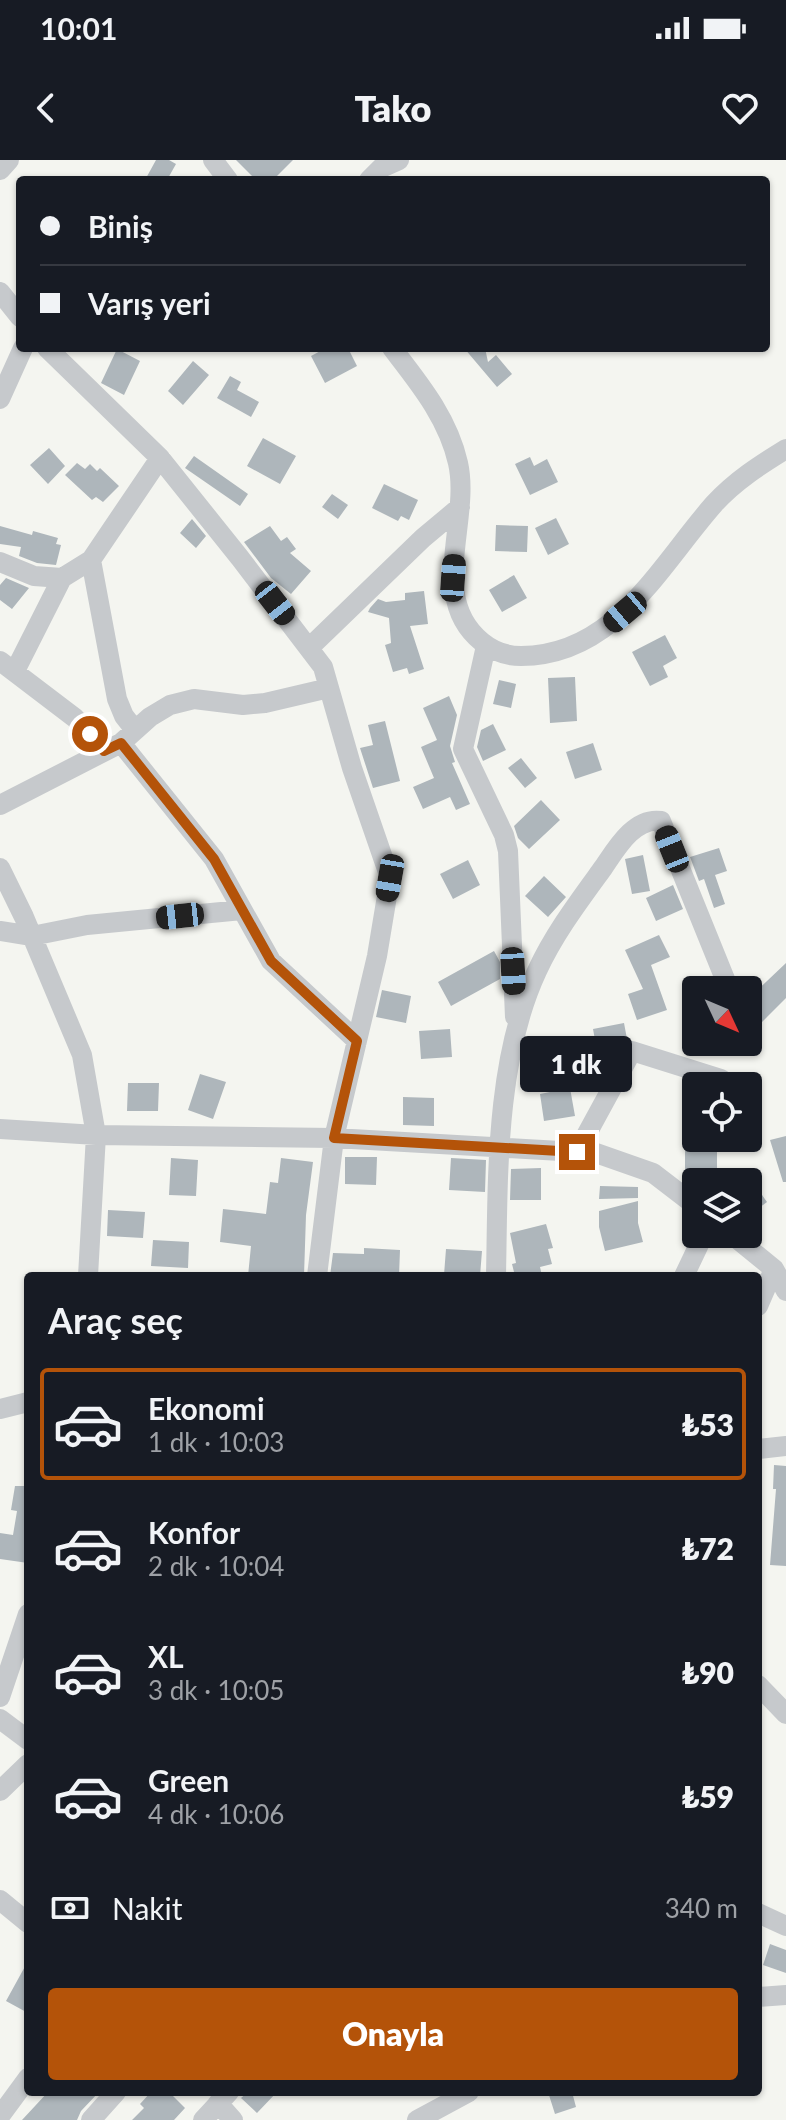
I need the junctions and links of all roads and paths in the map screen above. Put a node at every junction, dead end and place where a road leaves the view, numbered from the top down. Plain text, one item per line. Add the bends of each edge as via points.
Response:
1 (9, 160) edge
2 (399, 160) edge
3 (0, 170) edge
4 (373, 176) edge
5 (0, 292) edge
6 (16, 312) edge
7 (21, 352) edge
8 (51, 352) edge
9 (395, 352) edge
10 (0, 399) edge
11 (786, 449) edge
12 (160, 458) junction
13 (460, 507) junction
14 (91, 560) junction
15 (0, 562) edge
16 (62, 578) junction
17 (486, 646) junction
18 (309, 648) junction
19 (8, 666) edge
20 (329, 688) junction
21 (120, 741) junction
22 (0, 805) edge
23 (0, 868) edge
24 (242, 910) junction
25 (0, 931) edge
26 (32, 936) junction
27 (724, 976) edge
28 (516, 1031) junction
29 (357, 1041) junction
30 (699, 1072) edge
31 (0, 1129) edge
32 (96, 1135) junction
33 (334, 1138) junction
34 (498, 1147) junction
35 (577, 1152) junction
36 (682, 1195) edge
37 (697, 1248) edge
38 (748, 1248) edge
39 (774, 1269) junction
40 (88, 1272) edge
41 (317, 1272) edge
42 (496, 1272) edge
43 (686, 1272) edge
44 (786, 1291) edge
45 (762, 1297) edge
46 (24, 1403) edge
47 (0, 1409) edge
48 (786, 1446) edge
49 (762, 1449) edge
50 (24, 1626) edge
51 (762, 1689) edge
52 (0, 1697) edge
53 (786, 1714) edge
54 (0, 1719) edge
55 (24, 1737) edge
56 (24, 1768) edge
57 (0, 1791) edge
58 (0, 1900) edge
59 (762, 1915) edge
60 (24, 1920) edge
61 (786, 1926) edge
62 (786, 1995) edge
63 (762, 1997) edge
64 (24, 2083) edge
65 (112, 2096) edge
66 (462, 2096) edge
67 (224, 2098) edge
68 (0, 2116) edge
69 (91, 2120) edge
70 (203, 2120) edge
71 (233, 2120) edge
72 (417, 2120) edge

1 - 3 street
2 - 4 street
5 - 6 street
7 - 10 street
8 - 12 street
9 - 13 street via 427,393 449,434 459,467
11 - 17 street via 716,503 609,626 550,653 516,656
12 - 14 street
12 - 18 street
13 - 17 street via 455,595 467,626
13 - 18 street
14 - 16 street
14 - 21 street via 124,716
15 - 16 street via 34,576
16 - 19 street
17 - 28 street via 463,749 508,851
18 - 20 street via 323,667
19 - 21 street via 75,718
20 - 21 street via 243,705 182,701 160,710
20 - 29 street via 390,878
21 - 22 street
21 - 24 street via 214,859
23 - 26 street
24 - 26 street via 87,925
24 - 29 street via 271,961
25 - 26 street
26 - 32 street via 82,1055
27 - 28 street via 661,821 653,820 621,843 566,919 537,971
28 - 34 street
29 - 33 street
30 - 35 street via 632,1051
31 - 32 street
32 - 33 street
32 - 40 street
33 - 34 street
33 - 41 street
34 - 35 street
34 - 42 street
35 - 36 street via 596,1153 653,1173
37 - 43 street
38 - 39 street
39 - 44 street
39 - 45 street
46 - 47 street
48 - 49 street
50 - 52 street
51 - 53 street
54 - 55 street
56 - 57 street
58 - 60 street
59 - 61 street
62 - 63 street
64 - 68 street
65 - 69 street
66 - 72 street
67 - 70 street
67 - 71 street

